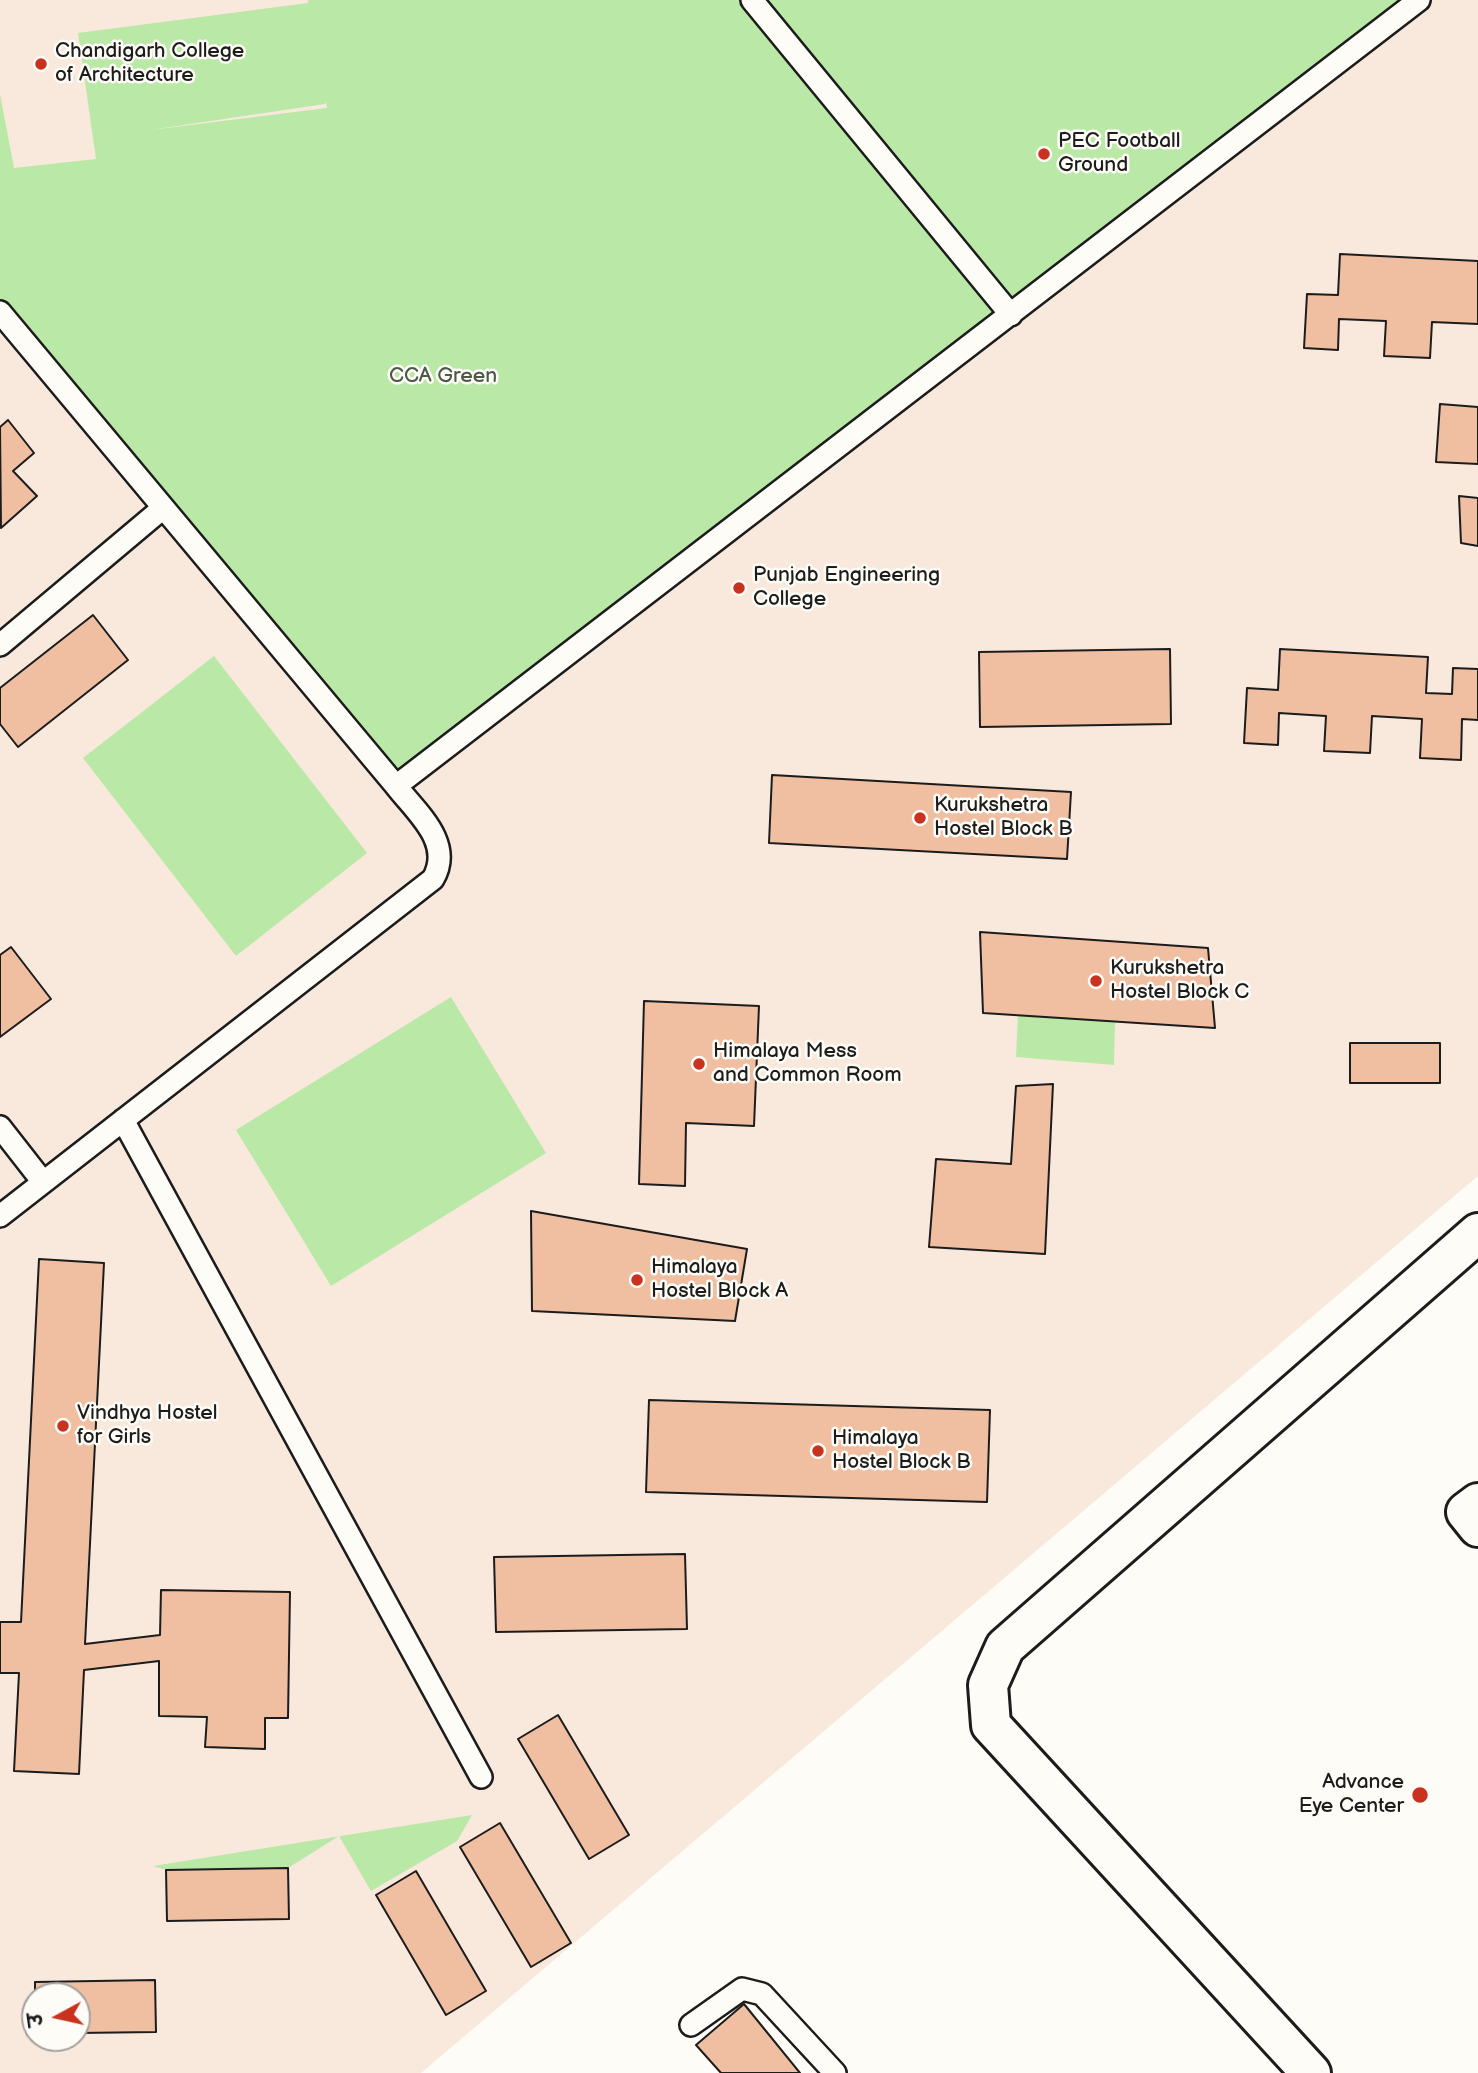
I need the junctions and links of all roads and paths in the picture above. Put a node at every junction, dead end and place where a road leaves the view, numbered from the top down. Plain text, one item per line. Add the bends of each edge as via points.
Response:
1 (752, 0) edge
2 (1419, 0) edge
3 (1011, 315) junction
4 (1, 316) edge
5 (163, 508) junction
6 (0, 645) edge
7 (396, 786) junction
8 (123, 1120) junction
9 (0, 1126) edge
10 (43, 1182) junction
11 (0, 1216) edge
12 (1478, 1233) edge
13 (1478, 1503) edge
14 (1478, 1527) edge
15 (481, 1777) dead end
16 (691, 2025) dead end
17 (835, 2073) edge
18 (1311, 2073) edge

1 - 3 lane
2 - 3 lane
3 - 7 lane
4 - 5 lane
5 - 6 lane
5 - 7 lane
7 - 8 lane via 437,839 440,861 433,879
8 - 10 lane
8 - 15 lane
9 - 10 lane
10 - 11 lane
12 - 18 street via 1006,1647 988,1685 992,1725
13 - 14 street via 1466,1512
16 - 17 lane via 742,1989 762,1994

